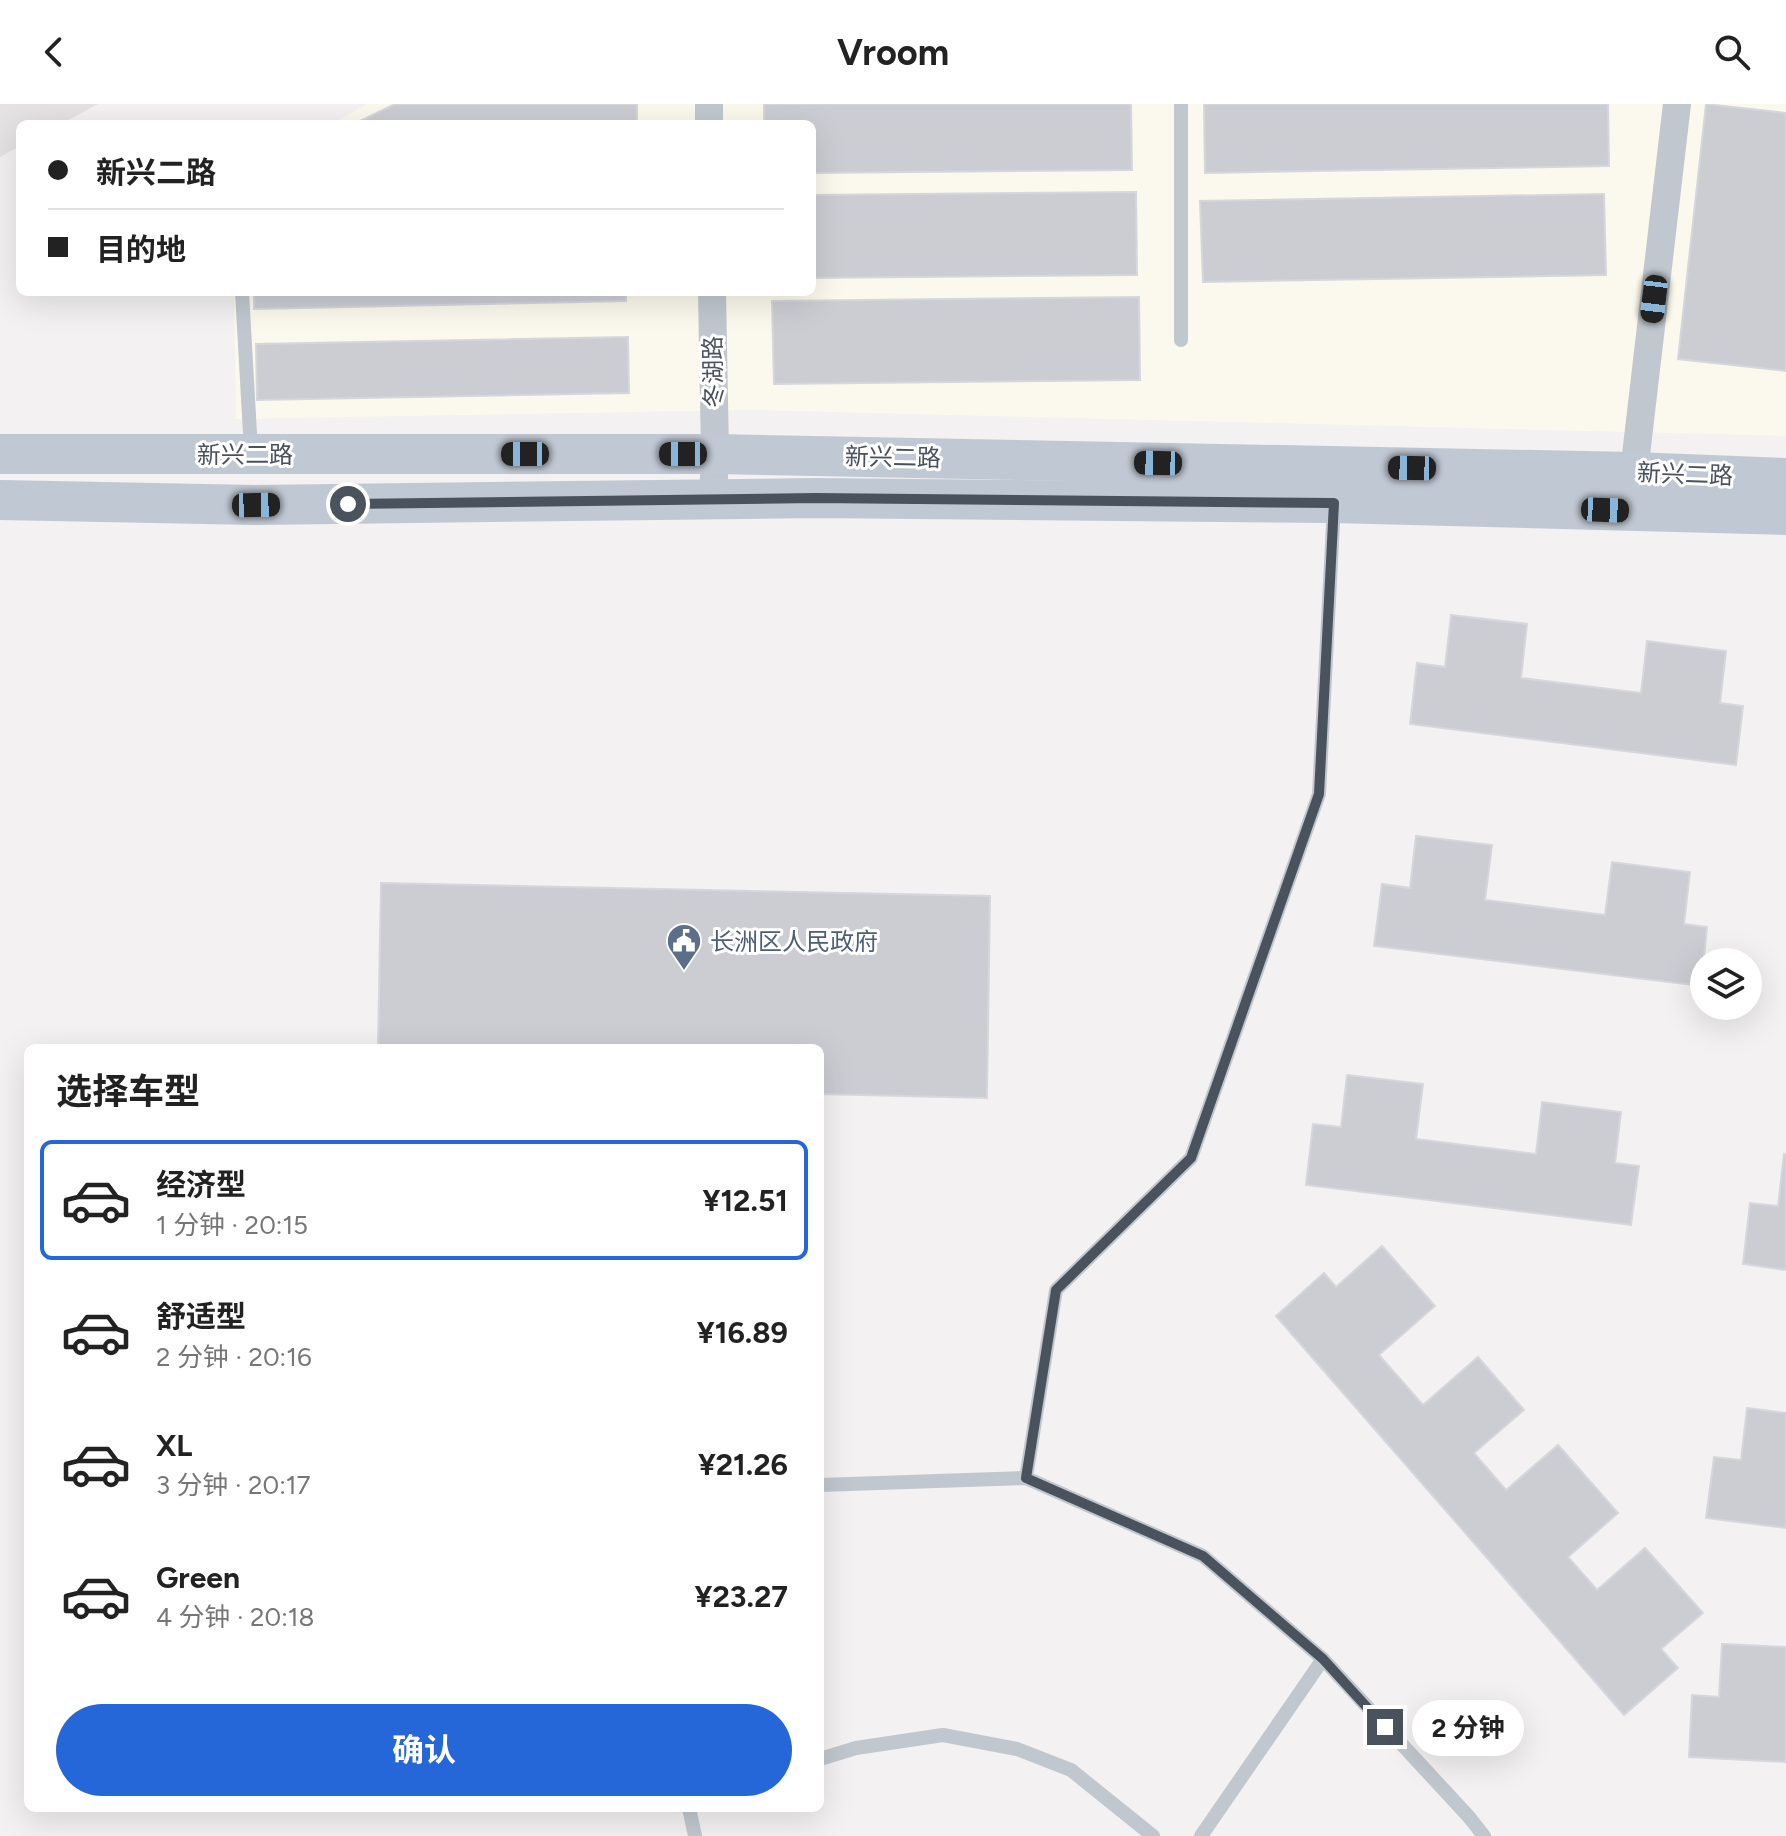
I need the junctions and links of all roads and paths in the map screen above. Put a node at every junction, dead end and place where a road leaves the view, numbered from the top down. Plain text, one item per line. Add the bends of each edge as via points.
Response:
1 (1181, 104) edge
2 (1677, 104) edge
3 (242, 296) edge
4 (712, 296) edge
5 (1181, 340) dead end
6 (0, 454) edge
7 (251, 454) junction
8 (715, 454) junction
9 (1634, 472) junction
10 (1786, 478) edge
11 (0, 500) edge
12 (713, 500) junction
13 (1334, 503) junction
14 (1786, 515) edge
15 (1026, 1478) junction
16 (824, 1485) edge
17 (1323, 1659) junction
18 (824, 1758) edge
19 (690, 1812) edge
20 (695, 1836) edge
21 (1153, 1836) edge
22 (1201, 1836) edge
23 (1484, 1836) edge

1 - 5 lane
2 - 9 street
3 - 7 lane
4 - 8 street, 冬湖路
6 - 7 main road, 新兴二路
7 - 8 main road, 新兴二路
8 - 9 main road, 新兴二路
8 - 12 street, 冬湖路
9 - 10 main road, 新兴二路
11 - 12 main road, 新兴二路 via 256,505
12 - 13 main road, 新兴二路
13 - 14 main road, 新兴二路
13 - 15 lane via 1319,794 1191,1158 1056,1290
15 - 16 lane
15 - 17 lane via 1203,1556
17 - 22 lane
17 - 23 lane
18 - 21 lane via 943,1735 1017,1749 1071,1770
19 - 20 lane

